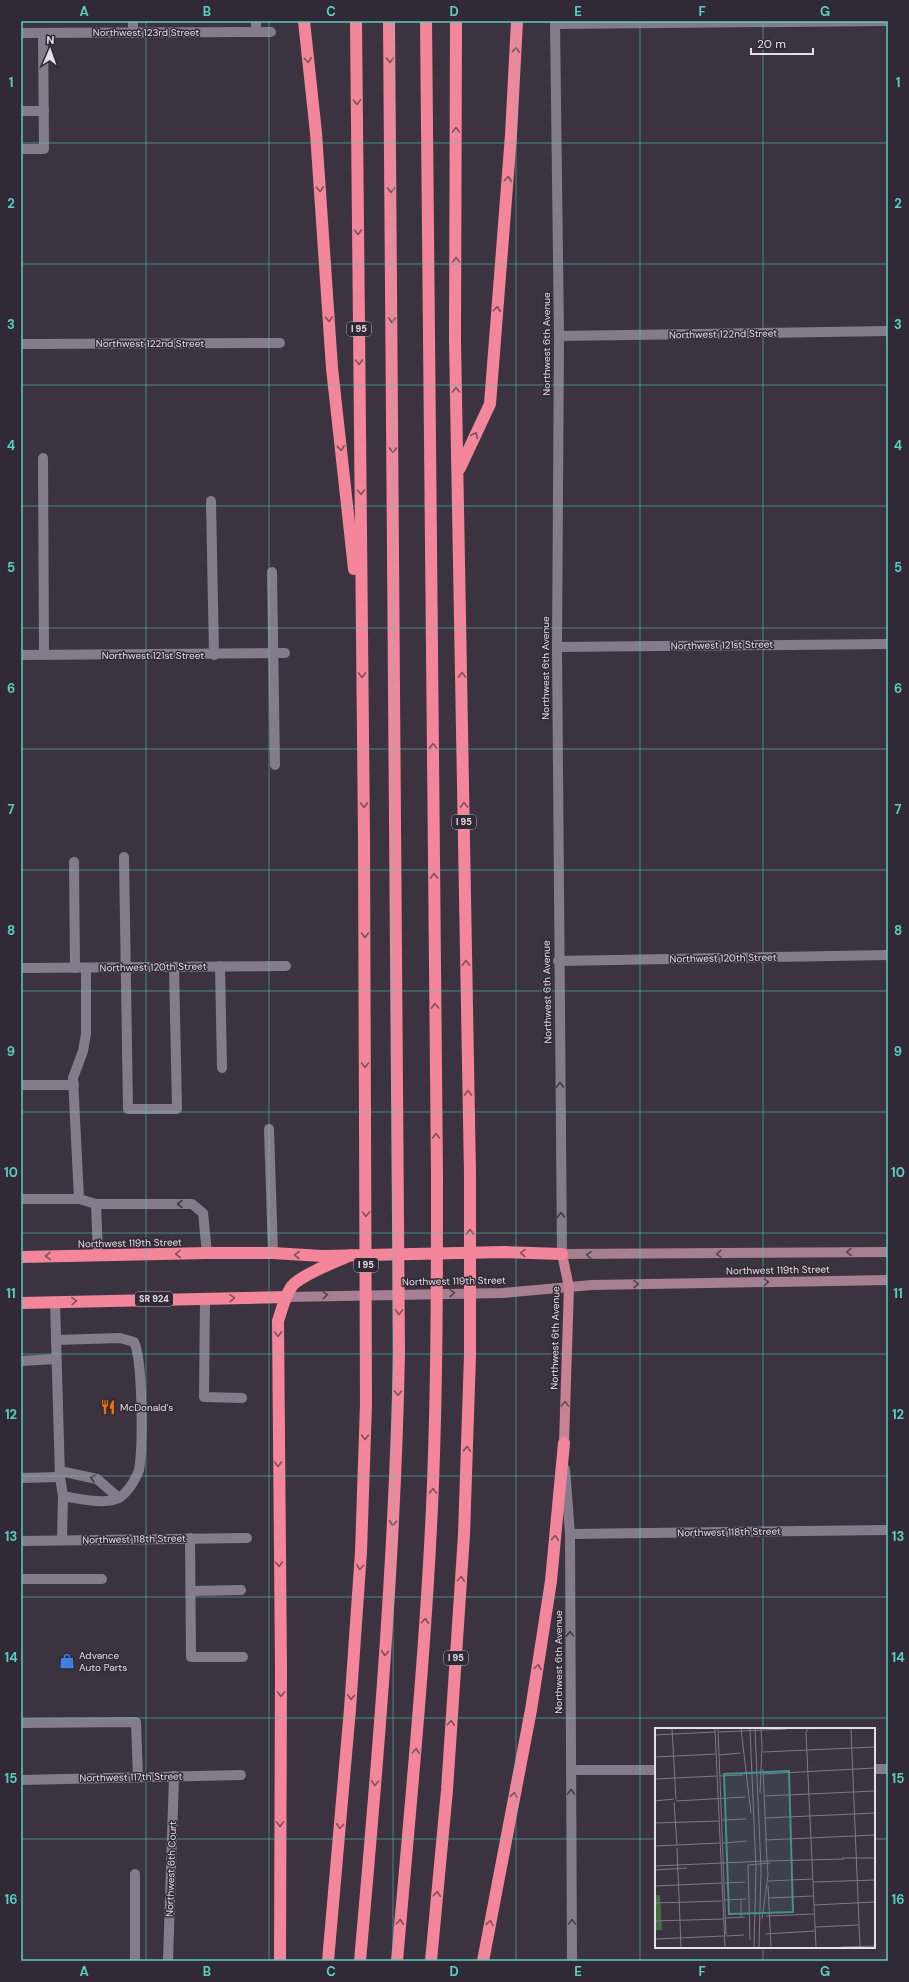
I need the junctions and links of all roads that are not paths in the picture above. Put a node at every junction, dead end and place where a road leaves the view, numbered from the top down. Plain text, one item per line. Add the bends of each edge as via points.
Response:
1 (133, 21) edge
2 (256, 21) edge
3 (304, 21) edge
4 (356, 21) edge
5 (389, 21) edge
6 (426, 21) edge
7 (456, 21) edge
8 (517, 21) edge
9 (555, 22) edge
10 (888, 22) edge
11 (133, 32) junction
12 (256, 32) junction
13 (271, 32) dead end
14 (21, 33) edge
15 (43, 33) junction
16 (21, 111) edge
17 (44, 111) junction
18 (21, 149) edge
19 (888, 331) edge
20 (559, 336) junction
21 (280, 343) dead end
22 (21, 344) edge
23 (43, 458) dead end
24 (458, 471) junction
25 (212, 501) dead end
26 (272, 572) dead end
27 (362, 636) junction
28 (888, 644) edge
29 (557, 647) junction
30 (274, 653) junction
31 (284, 653) dead end
32 (21, 655) edge
33 (44, 655) junction
34 (214, 655) junction
35 (275, 765) dead end
36 (124, 857) dead end
37 (74, 862) dead end
38 (888, 955) edge
39 (558, 961) junction
40 (220, 966) junction
41 (286, 966) dead end
42 (174, 967) junction
43 (21, 968) edge
44 (75, 968) junction
45 (86, 968) junction
46 (126, 968) junction
47 (222, 1068) dead end
48 (21, 1085) edge
49 (74, 1085) junction
50 (269, 1129) dead end
51 (79, 1199) junction
52 (21, 1200) edge
53 (96, 1204) junction
54 (888, 1252) edge
55 (273, 1253) junction
56 (207, 1254) junction
57 (562, 1254) junction
58 (98, 1255) junction
59 (351, 1255) junction
60 (21, 1257) edge
61 (888, 1280) edge
62 (569, 1288) junction
63 (286, 1296) junction
64 (205, 1298) junction
65 (21, 1302) edge
66 (55, 1302) junction
67 (56, 1340) junction
68 (56, 1359) junction
69 (21, 1361) edge
70 (242, 1398) dead end
71 (564, 1443) junction
72 (60, 1474) junction
73 (21, 1478) edge
74 (63, 1496) junction
75 (119, 1498) junction
76 (888, 1530) edge
77 (570, 1534) junction
78 (190, 1538) junction
79 (247, 1538) dead end
80 (62, 1540) junction
81 (21, 1541) edge
82 (21, 1579) edge
83 (102, 1579) dead end
84 (241, 1590) dead end
85 (191, 1591) junction
86 (243, 1657) dead end
87 (21, 1723) edge
88 (875, 1769) edge
89 (888, 1769) edge
90 (571, 1770) junction
91 (655, 1770) edge
92 (241, 1775) dead end
93 (174, 1776) junction
94 (138, 1777) junction
95 (21, 1780) edge
96 (135, 1874) dead end
97 (135, 1961) edge
98 (168, 1961) edge
99 (280, 1961) edge
100 (328, 1961) edge
101 (360, 1961) edge
102 (397, 1961) edge
103 (431, 1961) edge
104 (483, 1961) edge
105 (572, 1961) edge

1 - 11 street
2 - 12 street
3 -> 27 highway via 316,134 332,368
4 -> 27 highway, I 95
5 -> 101 highway via 399,1354 390,1589
102 -> 6 highway via 429,1558 437,1355
24 -> 7 highway, I 95 via 455,341
24 -> 8 highway via 490,404 511,135
9 - 10 street
9 - 20 street, Northwest 6th Avenue
11 - 12 street, Northwest 123rd Street
11 - 15 street, Northwest 123rd Street
12 - 13 street, Northwest 123rd Street
14 - 15 street, Northwest 123rd Street
15 - 17 street
16 - 17 street
17 - 18 street via 44,149
19 - 20 street, Northwest 122nd Street
20 - 29 street, Northwest 6th Avenue
21 - 22 street, Northwest 122nd Street
23 - 33 street
103 -> 24 highway, I 95 via 447,1790 463,1551 470,1355 470,1174
25 - 34 street
26 - 30 street
27 -> 100 highway, I 95 via 366,1356 361,1552 350,1716
28 - 29 street, Northwest 121st Street
29 - 39 street, Northwest 6th Avenue
30 - 31 street, Northwest 121st Street
30 - 34 street, Northwest 121st Street
30 - 35 street
32 - 33 street, Northwest 121st Street
33 - 34 street, Northwest 121st Street
36 - 46 street
37 - 44 street
38 - 39 street, Northwest 120th Street
57 -> 39 street, Northwest 6th Avenue
40 - 41 street, Northwest 120th Street
40 - 42 street, Northwest 120th Street
40 - 47 street
42 - 46 street, Northwest 120th Street
42 - 46 street via 176,1109 128,1109
43 - 44 street, Northwest 120th Street
44 - 45 street, Northwest 120th Street
45 - 46 street, Northwest 120th Street
45 - 49 street via 86,1034 73,1078
48 - 49 street
49 - 51 street
50 - 55 street
51 - 52 street
51 - 53 street
56 -> 53 street via 203,1214 192,1204
53 - 58 street
54 -> 57 main road, Northwest 119th Street
55 - 56 highway, Northwest 119th Street
59 -> 55 highway, Northwest 119th Street
56 -> 58 highway, Northwest 119th Street
57 -> 59 highway, Northwest 119th Street via 504,1252
57 - 62 main road, Northwest 6th Avenue
58 -> 60 highway, Northwest 119th Street
59 - 63 highway via 293,1285
62 -> 61 main road, Northwest 119th Street / SR 924 via 592,1285
63 -> 62 main road, Northwest 119th Street / SR 924 via 503,1293
71 -> 62 main road, Northwest 6th Avenue
64 -> 63 highway, Northwest 119th Street / SR 924
63 -> 99 highway via 278,1321
66 -> 64 highway, Northwest 119th Street / SR 924
64 - 70 street via 204,1397
65 - 66 highway, Northwest 119th Street / SR 924
66 - 67 street
67 - 68 street
67 - 75 street via 120,1338 134,1342 138,1349 138,1471 130,1487
68 - 69 street
68 - 72 street
71 - 77 street, Northwest 6th Avenue
104 -> 71 highway via 531,1710 551,1581
72 - 73 street
72 - 74 street
75 -> 72 street via 97,1479
74 - 75 street via 99,1501
74 - 80 street
76 - 77 street, Northwest 118th Street
90 -> 77 street, Northwest 6th Avenue
78 - 79 street, Northwest 118th Street
78 - 80 street, Northwest 118th Street
78 - 85 street
80 - 81 street, Northwest 118th Street
82 - 83 street
84 - 85 street
85 - 86 street via 191,1657
87 - 94 street via 136,1722
88 - 89 street
90 - 91 street
105 -> 90 street, Northwest 6th Avenue
92 - 93 street, Northwest 117th Street
93 - 94 street, Northwest 117th Street
93 - 98 street, Northwest 6th Court
94 - 95 street, Northwest 117th Street
96 - 97 street

